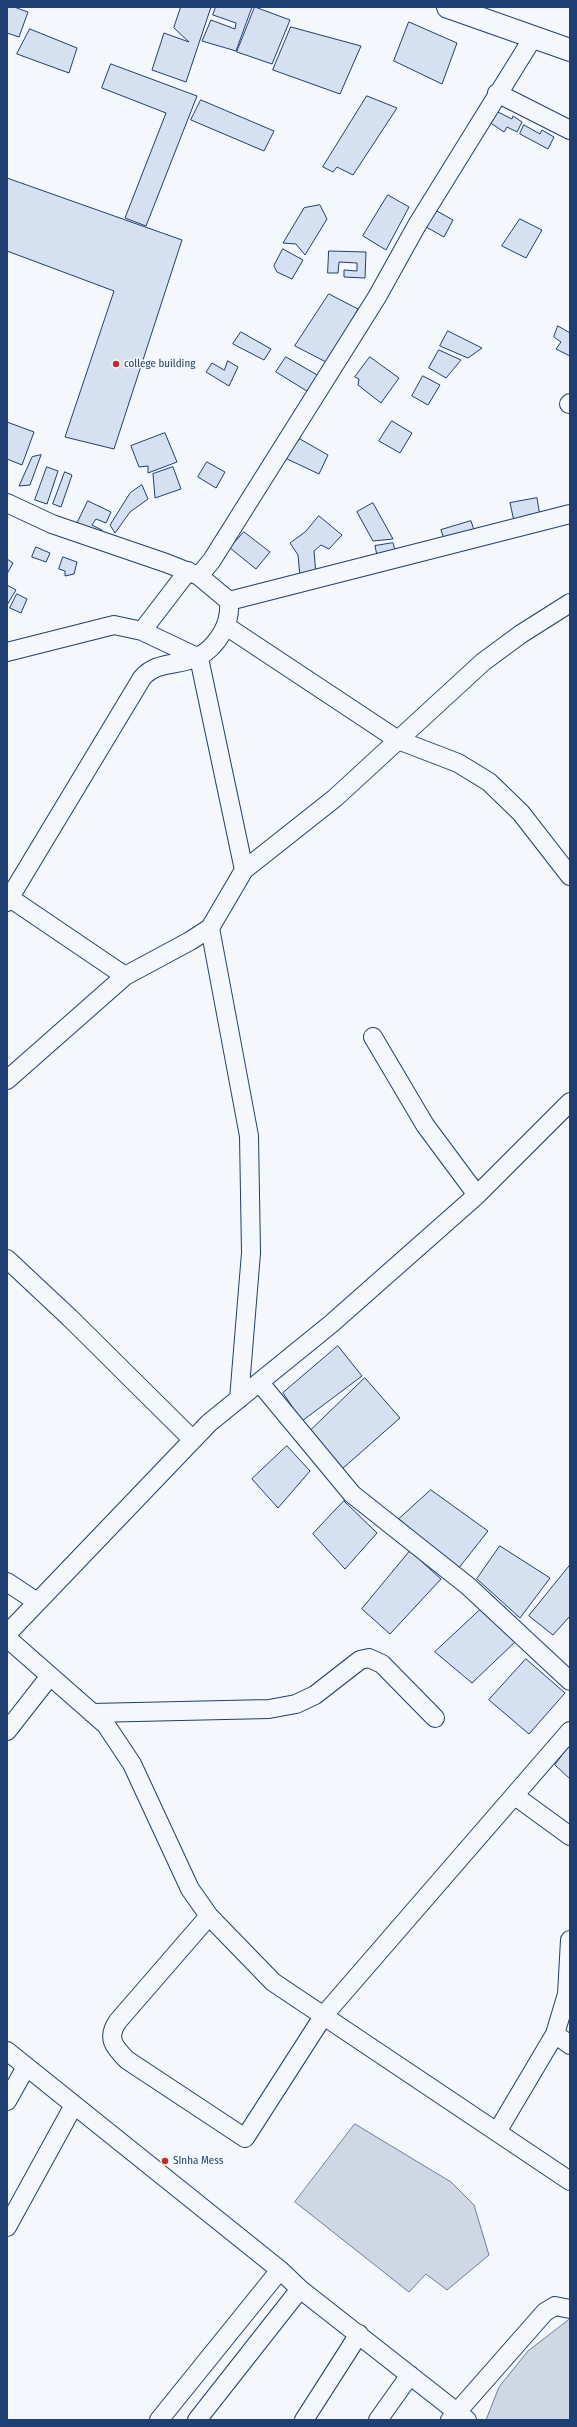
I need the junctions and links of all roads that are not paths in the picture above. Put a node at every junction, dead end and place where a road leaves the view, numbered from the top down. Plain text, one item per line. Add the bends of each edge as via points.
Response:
1 (448, 7) edge
2 (534, 36) junction
3 (570, 50) edge
4 (497, 93) junction
5 (570, 130) edge
6 (7, 503) edge
7 (570, 514) edge
8 (193, 574) junction
9 (230, 601) junction
10 (570, 603) edge
11 (226, 626) junction
12 (142, 631) junction
13 (7, 652) edge
14 (199, 658) junction
15 (398, 740) junction
16 (244, 870) junction
17 (570, 876) edge
18 (8, 899) edge
19 (210, 928) junction
20 (125, 976) junction
21 (373, 1037) dead end
22 (7, 1080) edge
23 (570, 1102) edge
24 (477, 1194) junction
25 (7, 1259) edge
26 (260, 1383) junction
27 (239, 1399) junction
28 (193, 1440) junction
29 (7, 1582) edge
30 (37, 1602) junction
31 (7, 1634) edge
32 (7, 1638) edge
33 (50, 1676) junction
34 (570, 1681) edge
35 (92, 1713) junction
36 (435, 1718) dead end
37 (570, 1730) edge
38 (7, 1731) edge
39 (515, 1796) junction
40 (570, 1836) edge
41 (209, 1916) junction
42 (570, 1940) edge
43 (324, 2015) junction
44 (555, 2034) junction
45 (570, 2044) edge
46 (7, 2051) edge
47 (26, 2067) junction
48 (7, 2101) edge
49 (74, 2105) junction
50 (497, 2132) junction
51 (570, 2181) edge
52 (7, 2227) edge
53 (280, 2270) junction
54 (300, 2289) junction
55 (570, 2309) edge
56 (359, 2334) junction
57 (410, 2375) junction
58 (458, 2417) edge
59 (159, 2420) edge
60 (197, 2420) edge
61 (304, 2420) edge
62 (378, 2420) edge

1 - 2 street
2 - 3 street
2 - 4 street
4 - 5 street
4 - 8 street via 417,225 377,297 217,554
6 - 8 street via 52,524
7 - 9 street
8 - 9 street
8 - 12 street
9 - 11 street
10 - 15 street via 483,662
11 - 14 street via 217,641
11 - 15 street
12 - 13 street via 114,625
12 - 14 street
14 - 16 street
14 - 18 street via 148,670
15 - 16 street via 336,798
15 - 17 street via 458,763 489,782 521,813
16 - 19 street via 237,886
18 - 20 street
19 - 20 street
19 - 27 street via 249,1136 251,1253
20 - 22 street
21 - 24 street via 425,1125
23 - 24 street
24 - 26 street via 331,1324
25 - 28 street
26 - 27 street
26 - 34 street via 352,1494 468,1586
27 - 28 street via 209,1423
28 - 30 street
29 - 30 street
30 - 31 street
32 - 33 street
33 - 35 street
33 - 38 street
35 - 36 street via 269,1709 296,1704 315,1695 360,1660 369,1658 382,1664
35 - 41 street via 106,1725 132,1764 190,1889
37 - 39 street
39 - 40 street
39 - 43 street
41 - 43 street via 273,1982
41 - 43 street via 113,2028 112,2045 127,2060 245,2138
42 - 44 street via 567,1994
43 - 50 street
44 - 45 street
44 - 50 street
46 - 47 street
47 - 48 street
47 - 49 street
49 - 52 street
49 - 53 street
50 - 51 street
53 - 54 street
53 - 59 street
54 - 56 street
54 - 60 street
55 - 58 street via 555,2306 545,2312
56 - 57 street
56 - 61 street
57 - 58 street
57 - 62 street

